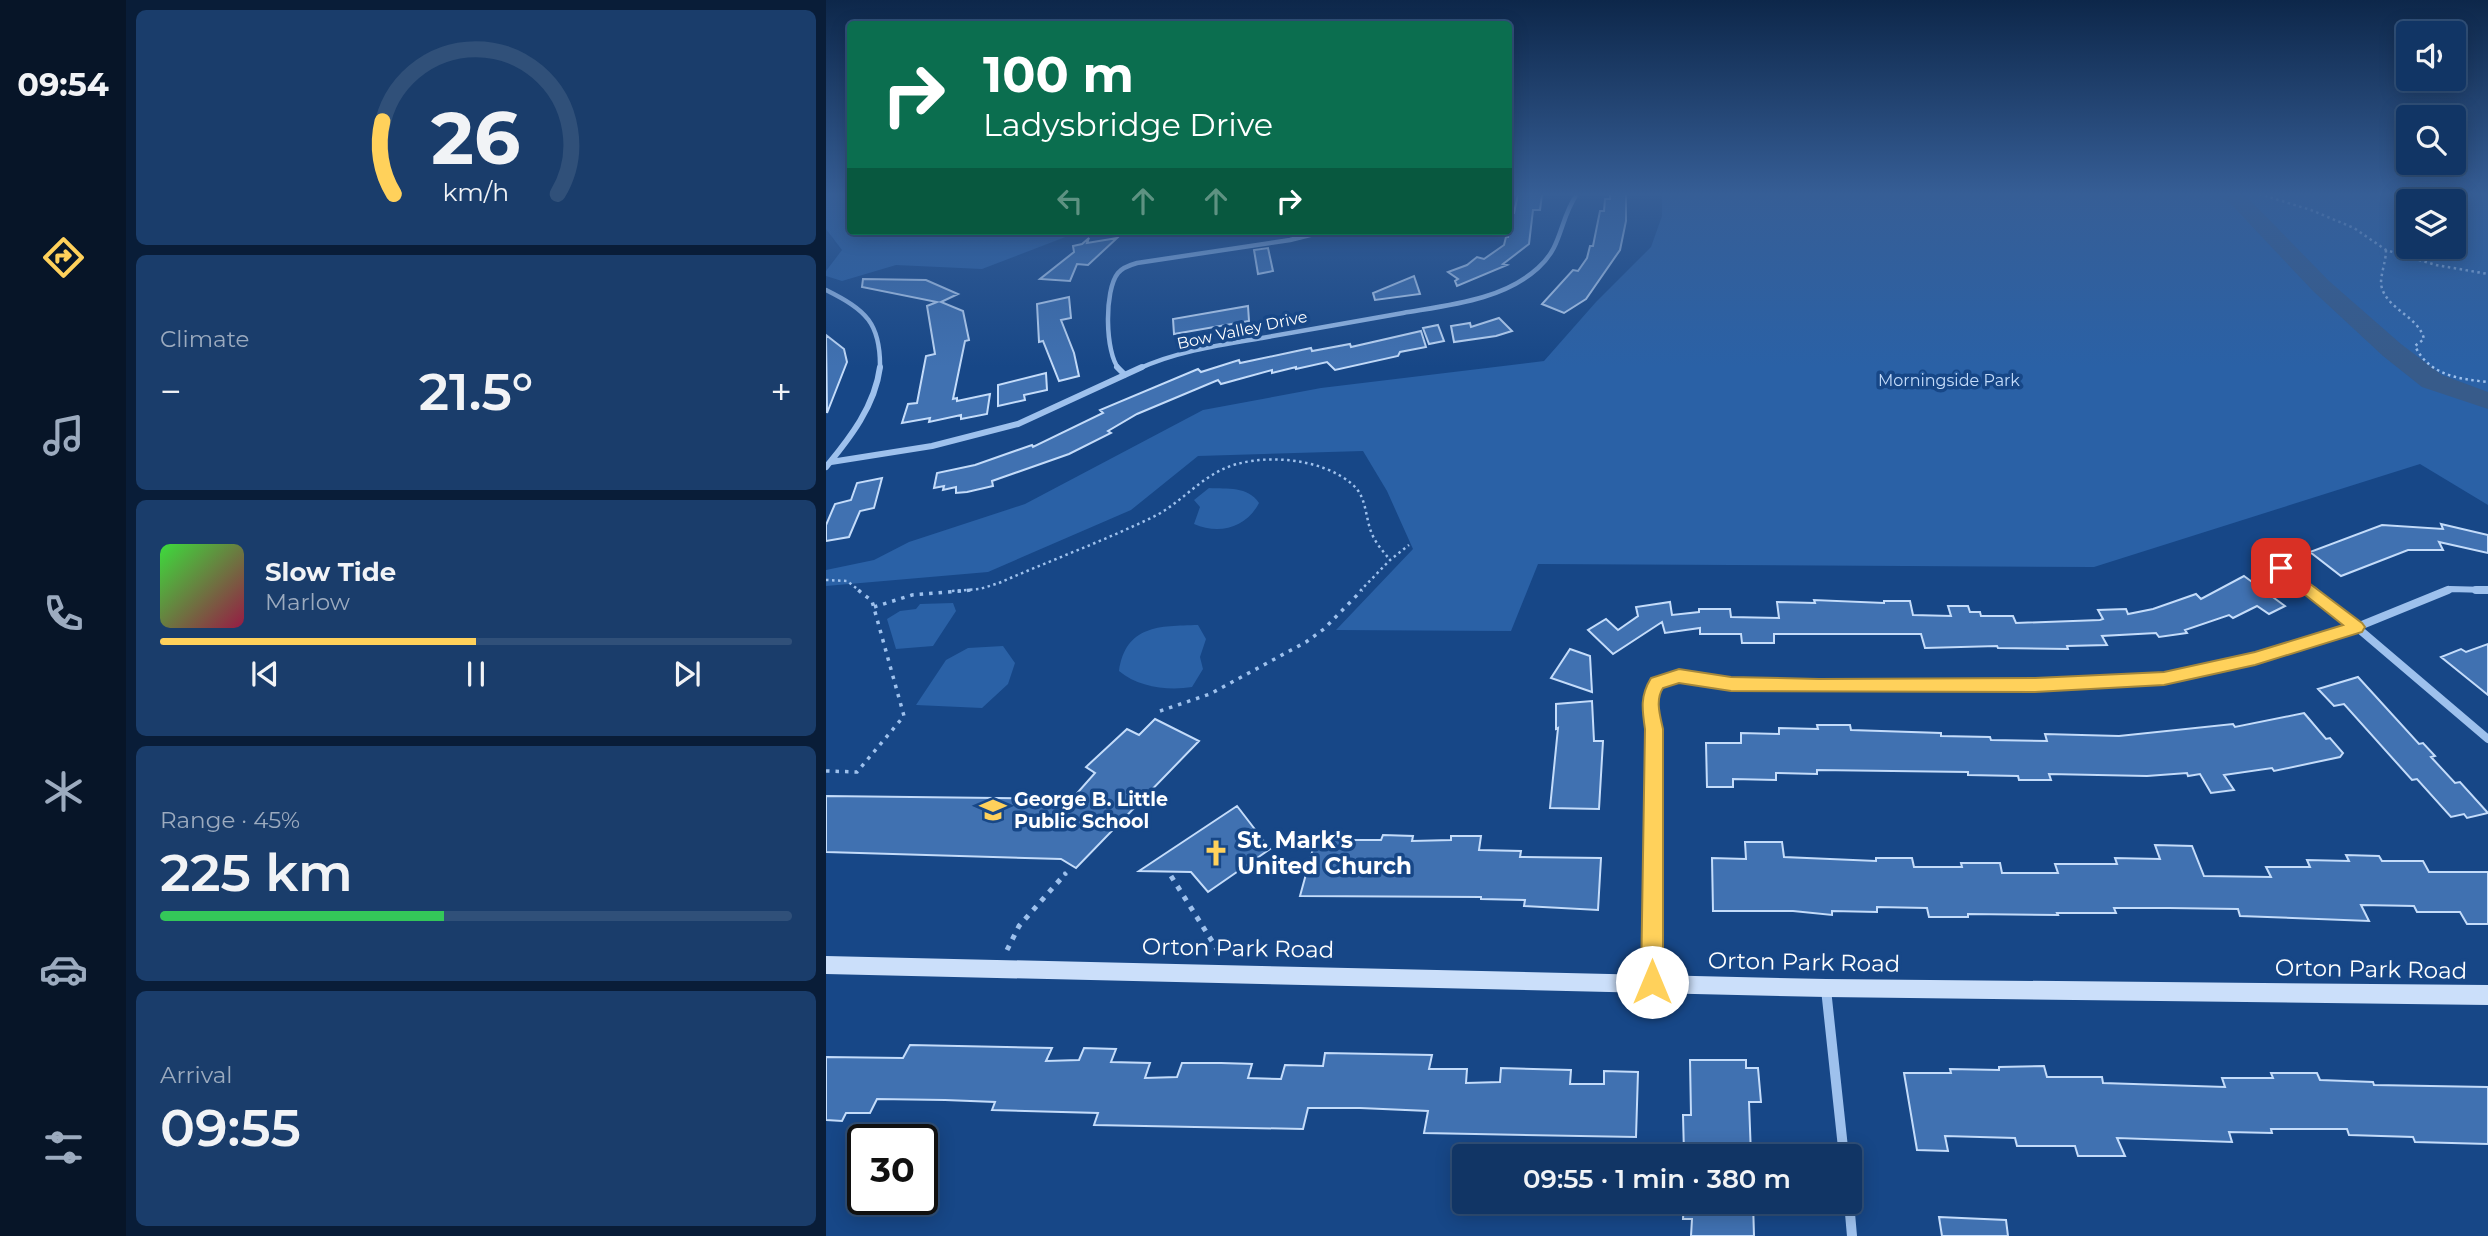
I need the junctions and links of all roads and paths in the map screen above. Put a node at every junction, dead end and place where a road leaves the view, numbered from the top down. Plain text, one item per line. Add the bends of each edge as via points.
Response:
1 (1209, 252) edge
2 (1552, 252) edge
3 (2386, 252) edge
4 (2392, 252) edge
5 (2488, 274) edge
6 (826, 290) edge
7 (1125, 374) junction
8 (2488, 382) edge
9 (828, 464) edge
10 (1409, 545) dead end
11 (2264, 556) dead end
12 (1390, 560) junction
13 (826, 580) edge
14 (2488, 590) edge
15 (874, 607) junction
16 (2357, 627) junction
17 (1160, 711) dead end
18 (2488, 739) edge
19 (826, 771) edge
20 (1067, 872) dead end
21 (1171, 876) dead end
22 (826, 964) edge
23 (998, 967) junction
24 (1232, 973) junction
25 (1652, 982) junction
26 (1826, 988) junction
27 (2488, 995) edge
28 (1843, 1144) edge
29 (1850, 1214) edge
30 (1852, 1236) edge

1 - 7 street via 1137,262 1117,275 1108,325 1115,365
2 - 7 street, Bow Valley Drive via 1523,279 1488,295 1193,351
3 - 8 path via 2381,284 2390,301 2422,329 2424,339 2415,346 2419,358 2437,371
4 - 5 path
6 - 9 street via 850,300 866,314 877,332 883,362 873,398
7 - 9 street, Bow Valley Drive via 1018,424 932,446
10 - 12 path
11 - 16 street
12 - 15 path via 1374,538 1363,498 1352,484 1304,464 1252,461 1221,469 1178,504 1153,517 999,583 912,595
12 - 17 path via 1306,642 1210,694
13 - 15 path via 847,581
14 - 16 street via 2450,589
15 - 19 path via 904,716 857,772
16 - 18 street
16 - 25 street via 2255,659 2164,678 2035,685 1731,684 1679,676 1657,682 1650,708 1654,729
20 - 23 path via 1019,926
21 - 24 path
22 - 23 street, Orton Park Road
23 - 24 street, Orton Park Road
24 - 25 street, Orton Park Road
25 - 26 street, Orton Park Road
26 - 27 street, Orton Park Road
26 - 28 street
29 - 30 street

